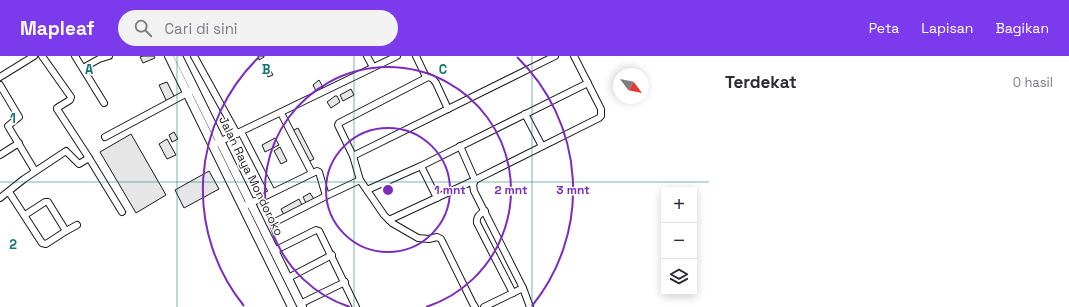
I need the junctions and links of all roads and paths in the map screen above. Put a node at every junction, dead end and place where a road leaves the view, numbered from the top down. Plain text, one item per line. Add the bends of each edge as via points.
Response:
1 (34, 56) edge
2 (42, 56) edge
3 (75, 56) edge
4 (109, 56) edge
5 (169, 56) edge
6 (178, 56) edge
7 (194, 56) edge
8 (367, 56) edge
9 (397, 56) edge
10 (416, 56) edge
11 (556, 56) edge
12 (574, 56) edge
13 (373, 67) junction
14 (83, 68) junction
15 (0, 77) edge
16 (428, 77) junction
17 (588, 83) junction
18 (0, 85) edge
19 (190, 91) junction
20 (104, 103) dead end
21 (448, 108) junction
22 (281, 113) junction
23 (525, 114) junction
24 (239, 133) junction
25 (104, 137) dead end
26 (19, 143) junction
27 (216, 144) junction
28 (460, 146) junction
29 (542, 146) junction
30 (0, 155) edge
31 (353, 156) junction
32 (89, 158) junction
33 (421, 166) junction
34 (36, 171) junction
35 (312, 174) junction
36 (360, 180) junction
37 (474, 180) junction
38 (367, 190) junction
39 (9, 192) junction
40 (272, 192) junction
41 (329, 194) junction
42 (0, 198) edge
43 (437, 198) junction
44 (247, 205) junction
45 (485, 211) junction
46 (122, 212) dead end
47 (25, 215) junction
48 (389, 220) junction
49 (275, 222) dead end
50 (77, 225) dead end
51 (66, 231) junction
52 (270, 248) junction
53 (332, 255) junction
54 (288, 278) junction
55 (345, 282) junction
56 (523, 288) junction
57 (513, 293) junction
58 (301, 305) edge
59 (292, 307) edge
60 (356, 307) edge
61 (475, 307) edge
62 (484, 307) edge
63 (530, 307) edge

1 - 15 street
2 - 32 street via 71,97 57,109
3 - 14 street
4 - 14 street
5 - 19 highway, Jalan Raya Mondoroko
6 - 19 highway, Jalan Raya Mondoroko
7 - 24 street
8 - 13 street
9 - 13 street
10 - 16 street
11 - 21 street
12 - 17 street
13 - 22 street
14 - 20 street
16 - 21 street via 436,83
16 - 31 street via 339,122 338,125
17 - 23 street
17 - 29 street via 601,109 601,116
18 - 26 street via 19,118 8,125
19 - 25 street
19 - 27 highway, Jalan Raya Mondoroko
21 - 31 street
22 - 24 street
22 - 35 street
23 - 28 street
23 - 29 street
24 - 27 street
24 - 40 street
26 - 30 street
26 - 34 street
27 - 44 highway, Jalan Raya Mondoroko
28 - 33 street
28 - 37 street
29 - 37 street
31 - 36 street
32 - 34 street via 79,164 66,151
32 - 46 street
33 - 38 street
33 - 43 street
34 - 39 street
35 - 40 street
35 - 41 street via 319,172
36 - 38 street
36 - 41 street
37 - 43 street
37 - 45 street via 474,191
38 - 48 street
39 - 42 street
39 - 47 street
40 - 44 street
41 - 49 street
43 - 48 street
44 - 52 highway, Jalan Raya Mondoroko
45 - 56 street
45 - 57 street via 478,216 477,223
47 - 51 street via 44,244
47 - 51 street via 48,202
48 - 61 street via 418,238 441,239
50 - 51 street
52 - 53 street via 316,230
52 - 54 highway, Jalan Raya Mondoroko
52 - 59 highway, Jalan Raya Mondoroko
53 - 54 street
53 - 55 street
54 - 58 highway, Jalan Raya Mondoroko
55 - 58 street
55 - 60 street
56 - 57 street
56 - 63 street
57 - 62 street

